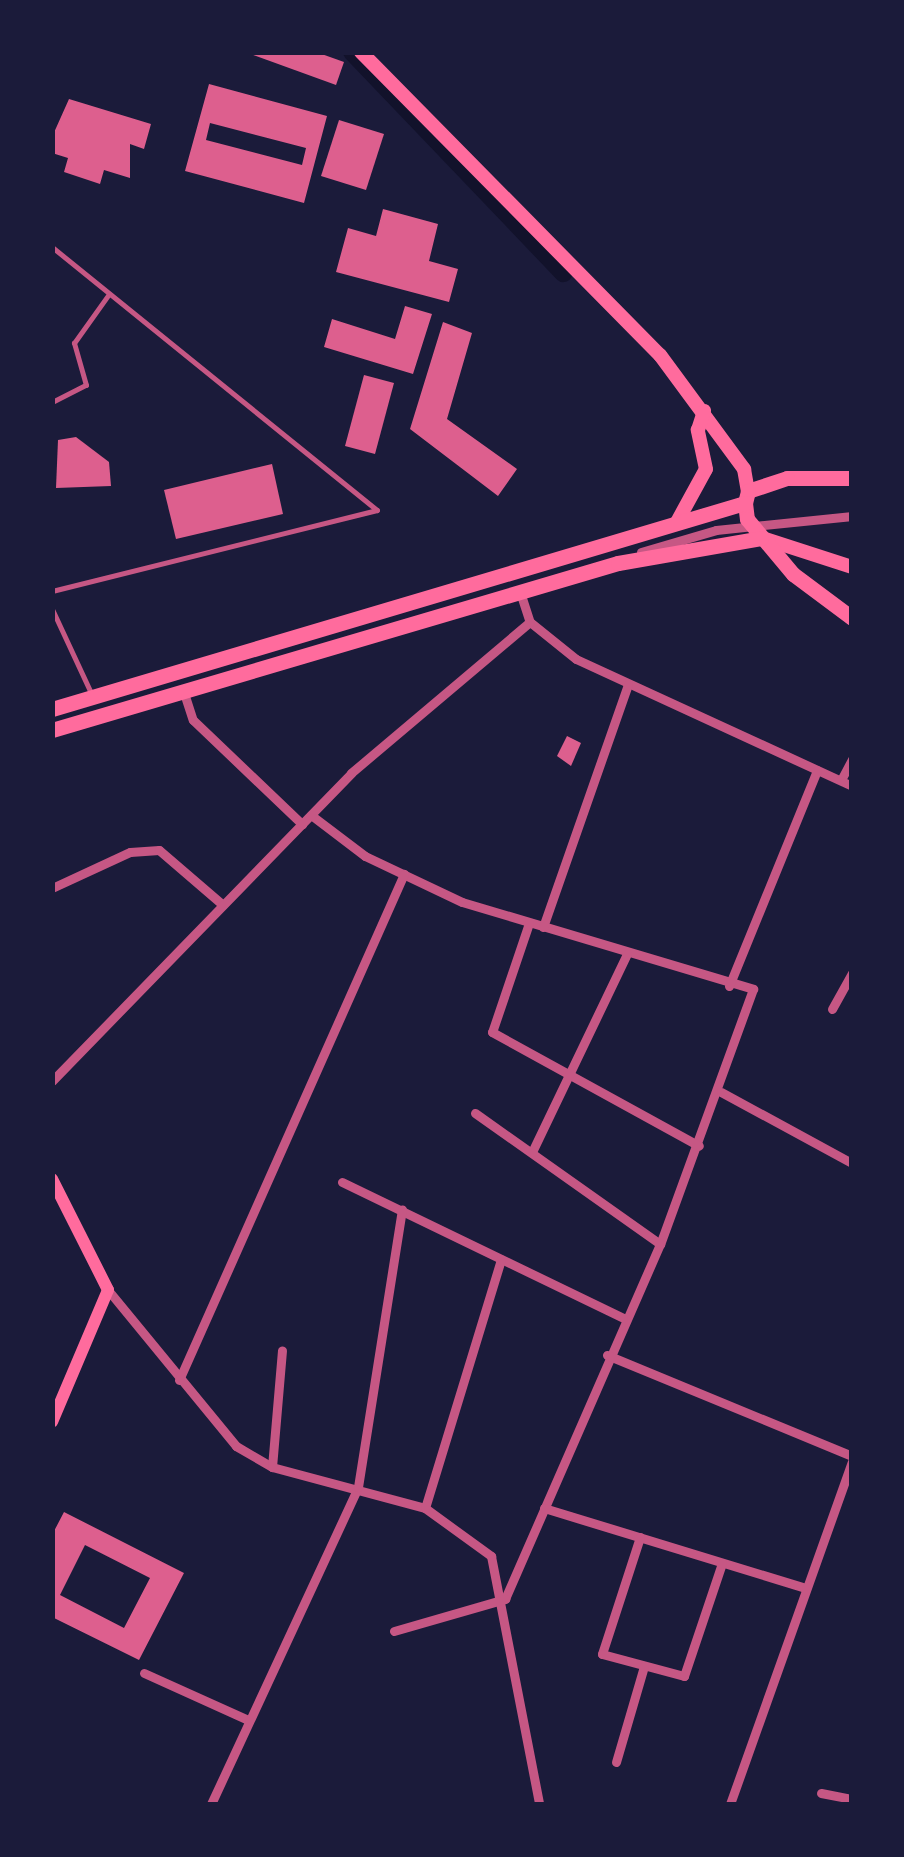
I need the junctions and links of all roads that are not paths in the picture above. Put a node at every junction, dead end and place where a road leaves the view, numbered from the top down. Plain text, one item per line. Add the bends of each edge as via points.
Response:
1 (361, 52) edge
2 (52, 246) edge
3 (109, 294) junction
4 (52, 402) edge
5 (704, 411) junction
6 (852, 478) edge
7 (747, 497) junction
8 (852, 516) edge
9 (678, 522) junction
10 (761, 538) junction
11 (852, 567) edge
12 (52, 591) edge
13 (521, 595) junction
14 (52, 608) edge
15 (852, 618) edge
16 (530, 622) junction
17 (628, 684) junction
18 (184, 693) junction
19 (94, 698) junction
20 (52, 709) edge
21 (52, 726) edge
22 (852, 759) edge
23 (817, 770) junction
24 (841, 780) junction
25 (852, 786) edge
26 (310, 814) junction
27 (302, 824) junction
28 (404, 874) junction
29 (52, 888) edge
30 (223, 905) junction
31 (529, 923) junction
32 (543, 928) junction
33 (627, 954) junction
34 (852, 973) edge
35 (728, 986) junction
36 (832, 1009) dead end
37 (576, 1072) junction
38 (52, 1081) edge
39 (720, 1092) junction
40 (475, 1113) dead end
41 (699, 1146) junction
42 (532, 1152) junction
43 (852, 1164) edge
44 (52, 1179) edge
45 (342, 1182) dead end
46 (402, 1209) junction
47 (660, 1244) junction
48 (501, 1259) junction
49 (108, 1290) junction
50 (623, 1318) junction
51 (282, 1350) dead end
52 (608, 1355) junction
53 (179, 1380) junction
54 (52, 1422) edge
55 (852, 1459) edge
56 (272, 1467) junction
57 (358, 1487) junction
58 (425, 1508) junction
59 (544, 1508) junction
60 (640, 1537) junction
61 (722, 1562) junction
62 (806, 1588) junction
63 (505, 1599) junction
64 (394, 1631) dead end
65 (644, 1666) junction
66 (144, 1674) dead end
67 (248, 1720) junction
68 (616, 1762) dead end
69 (821, 1793) dead end
70 (852, 1798) edge
71 (211, 1804) edge
72 (539, 1804) edge
73 (730, 1804) edge

1 - 5 main road
2 - 3 lane
3 - 4 lane via 74,343 86,385
3 - 12 lane via 376,510
5 - 7 main road
5 - 9 main road via 698,430 706,469
6 - 7 highway via 818,474
7 - 9 highway
7 - 10 highway
8 - 21 street via 716,530
9 - 19 highway
10 - 11 main road
10 - 13 highway via 618,563
10 - 15 highway
13 - 16 street
13 - 18 highway
14 - 19 lane
16 - 17 street
16 - 26 street
17 - 23 street
17 - 32 street
18 - 21 highway
18 - 27 street via 192,720
19 - 20 highway
22 - 24 street
23 - 24 street
23 - 35 street
24 - 25 street
26 - 27 street
26 - 28 street
27 - 30 street
28 - 31 street
28 - 53 street
29 - 30 street via 130,852 159,850
30 - 38 street
31 - 32 street
31 - 37 street via 488,1025
32 - 33 street
33 - 35 street
33 - 37 street
34 - 36 street
35 - 39 street via 753,988
37 - 41 street
37 - 42 street
39 - 41 street
39 - 43 street
40 - 42 street
41 - 47 street
42 - 47 street
44 - 49 main road
45 - 46 street
46 - 48 street
46 - 57 street
47 - 50 street
48 - 50 street
48 - 58 street
49 - 53 street
49 - 54 main road
50 - 52 street
51 - 56 street
52 - 55 street
52 - 59 street
53 - 56 street via 236,1446
55 - 62 street
56 - 57 street
57 - 58 street
57 - 67 street
58 - 63 street via 491,1556
59 - 60 street
59 - 63 street
60 - 61 street
60 - 65 street via 602,1654
61 - 62 street
61 - 65 street via 684,1676
62 - 73 street
63 - 64 street
63 - 72 street
65 - 68 street
66 - 67 street
67 - 71 street
69 - 70 street

